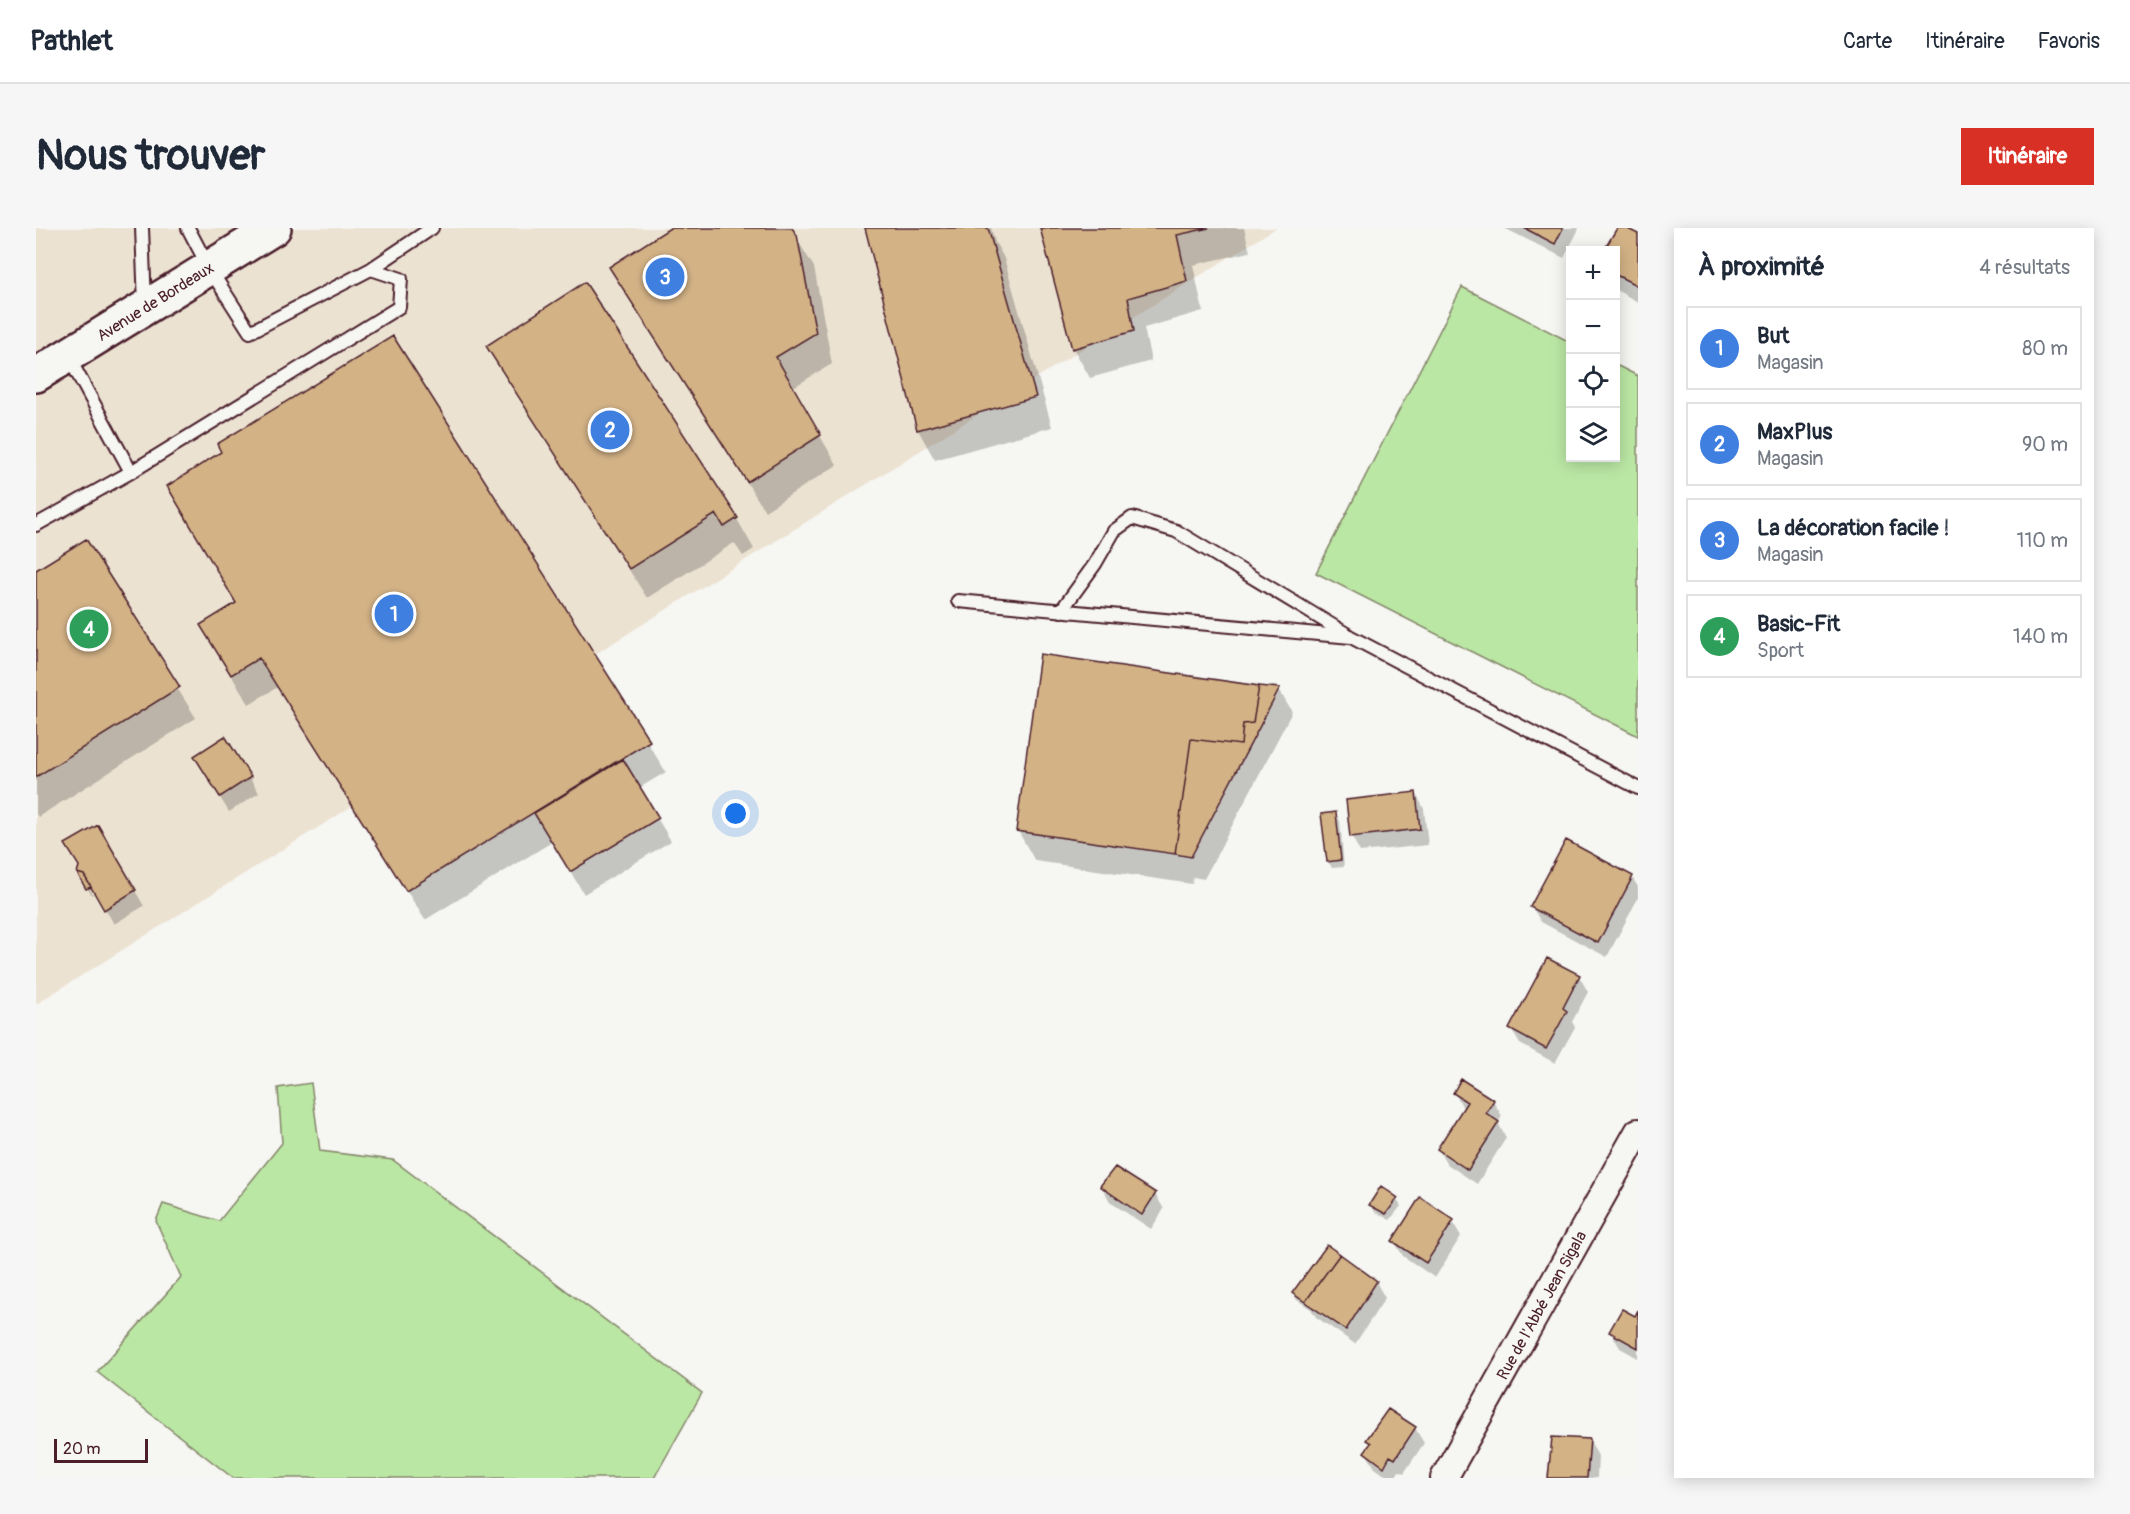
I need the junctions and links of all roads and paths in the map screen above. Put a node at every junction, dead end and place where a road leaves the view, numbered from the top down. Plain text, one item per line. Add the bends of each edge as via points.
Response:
1 (142, 228) edge
2 (188, 228) edge
3 (274, 228) edge
4 (432, 228) edge
5 (209, 268) junction
6 (371, 269) junction
7 (145, 308) junction
8 (46, 365) edge
9 (131, 472) junction
10 (36, 525) edge
11 (958, 601) dead end
12 (1061, 611) junction
13 (1351, 637) junction
14 (1638, 788) edge
15 (1638, 1132) edge
16 (1444, 1478) edge

1 - 7 lane
2 - 5 lane
3 - 5 main road, Avenue de Bordeaux
4 - 6 lane
5 - 6 lane via 250,332
5 - 7 main road, Avenue de Bordeaux
6 - 9 lane via 401,279 399,307
7 - 8 main road, Avenue de Bordeaux
8 - 9 lane
9 - 10 lane
11 - 12 lane
12 - 13 lane
12 - 13 lane via 1114,531 1132,518 1176,531
13 - 14 lane
15 - 16 street, Rue de l'Abbé Jean Sigala

